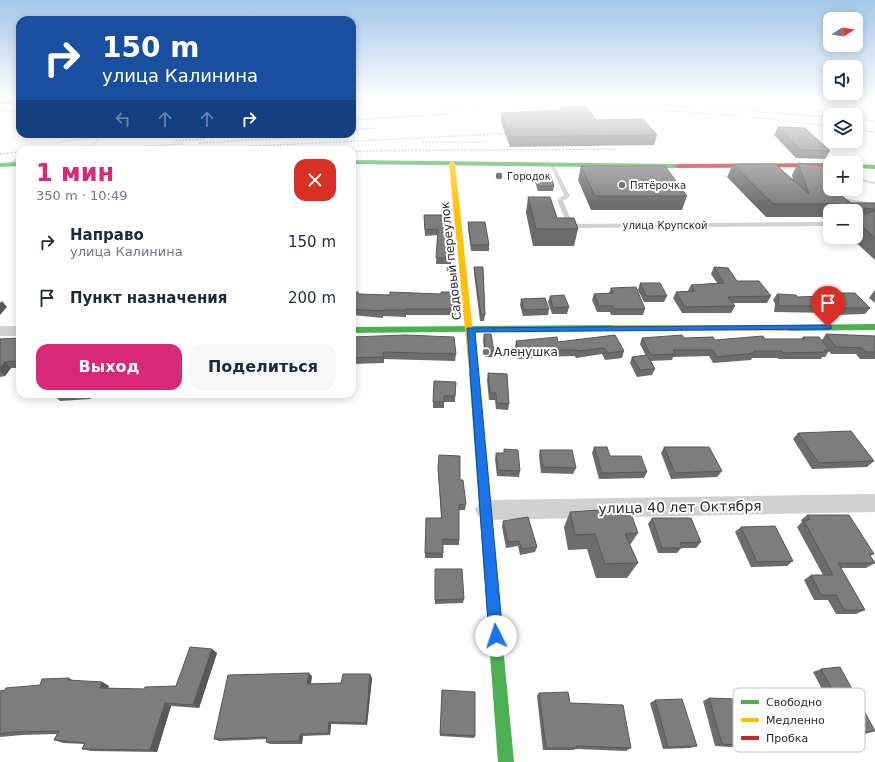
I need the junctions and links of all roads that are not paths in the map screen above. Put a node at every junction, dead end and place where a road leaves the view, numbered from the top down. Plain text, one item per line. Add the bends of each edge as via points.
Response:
1 (356, 162) edge
2 (452, 163) junction
3 (16, 164) edge
4 (0, 165) edge
5 (552, 165) junction
6 (863, 166) edge
7 (823, 167) edge
8 (875, 167) edge
9 (863, 180) edge
10 (875, 183) edge
11 (838, 196) edge
12 (875, 205) edge
13 (823, 224) edge
14 (875, 327) edge
15 (356, 330) edge
16 (470, 330) junction
17 (0, 331) edge
18 (16, 331) edge
19 (875, 503) edge
20 (486, 510) junction
21 (506, 762) edge

1 - 2 street
2 - 5 street
2 - 16 street, Садовый переулок
3 - 4 street
5 - 7 street
5 - 13 lane, улица Крупской via 567,196 560,200 571,226
6 - 8 street
9 - 10 lane
11 - 12 lane
14 - 16 street
15 - 16 street
16 - 20 street, Садовый переулок
17 - 18 street
19 - 20 street, улица 40 лет Октября
20 - 21 street, Садовый переулок

